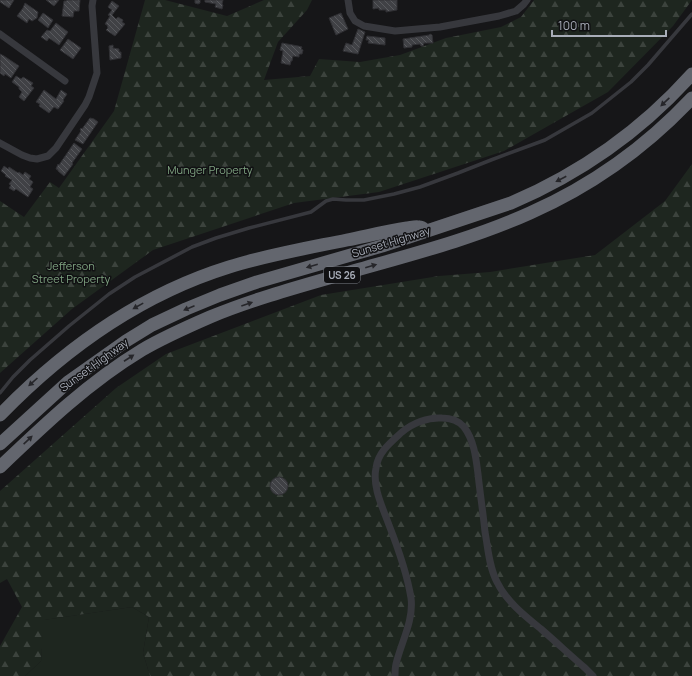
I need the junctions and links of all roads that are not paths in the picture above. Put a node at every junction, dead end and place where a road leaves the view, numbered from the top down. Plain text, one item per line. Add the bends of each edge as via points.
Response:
1 (93, 0) edge
2 (348, 0) edge
3 (527, 0) edge
4 (692, 14) edge
5 (0, 34) edge
6 (692, 74) edge
7 (65, 82) dead end
8 (692, 98) edge
9 (0, 143) edge
10 (430, 230) junction
11 (0, 393) edge
12 (0, 415) edge
13 (0, 444) edge
14 (0, 467) edge
15 (395, 676) edge
16 (593, 676) edge

1 - 9 street via 97,73 85,105 48,156 30,158
2 - 3 street via 350,13 355,21 364,26 395,31 440,27 499,16 516,11
4 - 11 lane via 631,82 592,113 546,140 420,187 364,200 333,199 311,212 249,228 192,247 135,277 110,294 30,360
5 - 7 street
6 -> 10 highway, Sunset Highway / US 26 via 670,98 640,124 582,167 512,203
14 -> 8 highway, Sunset Highway / US 26 via 81,393 124,362 165,338 212,316 251,302 452,242 530,213 596,178 629,155
10 -> 12 highway via 419,227 400,229 229,266 160,294 92,335 51,366
10 -> 13 highway, Sunset Highway / US 26 via 257,282 152,325 68,382
15 - 16 street via 396,664 410,619 411,600 396,542 379,497 376,468 385,447 406,429 426,420 439,418 459,422 471,440 487,546 494,576 501,590

